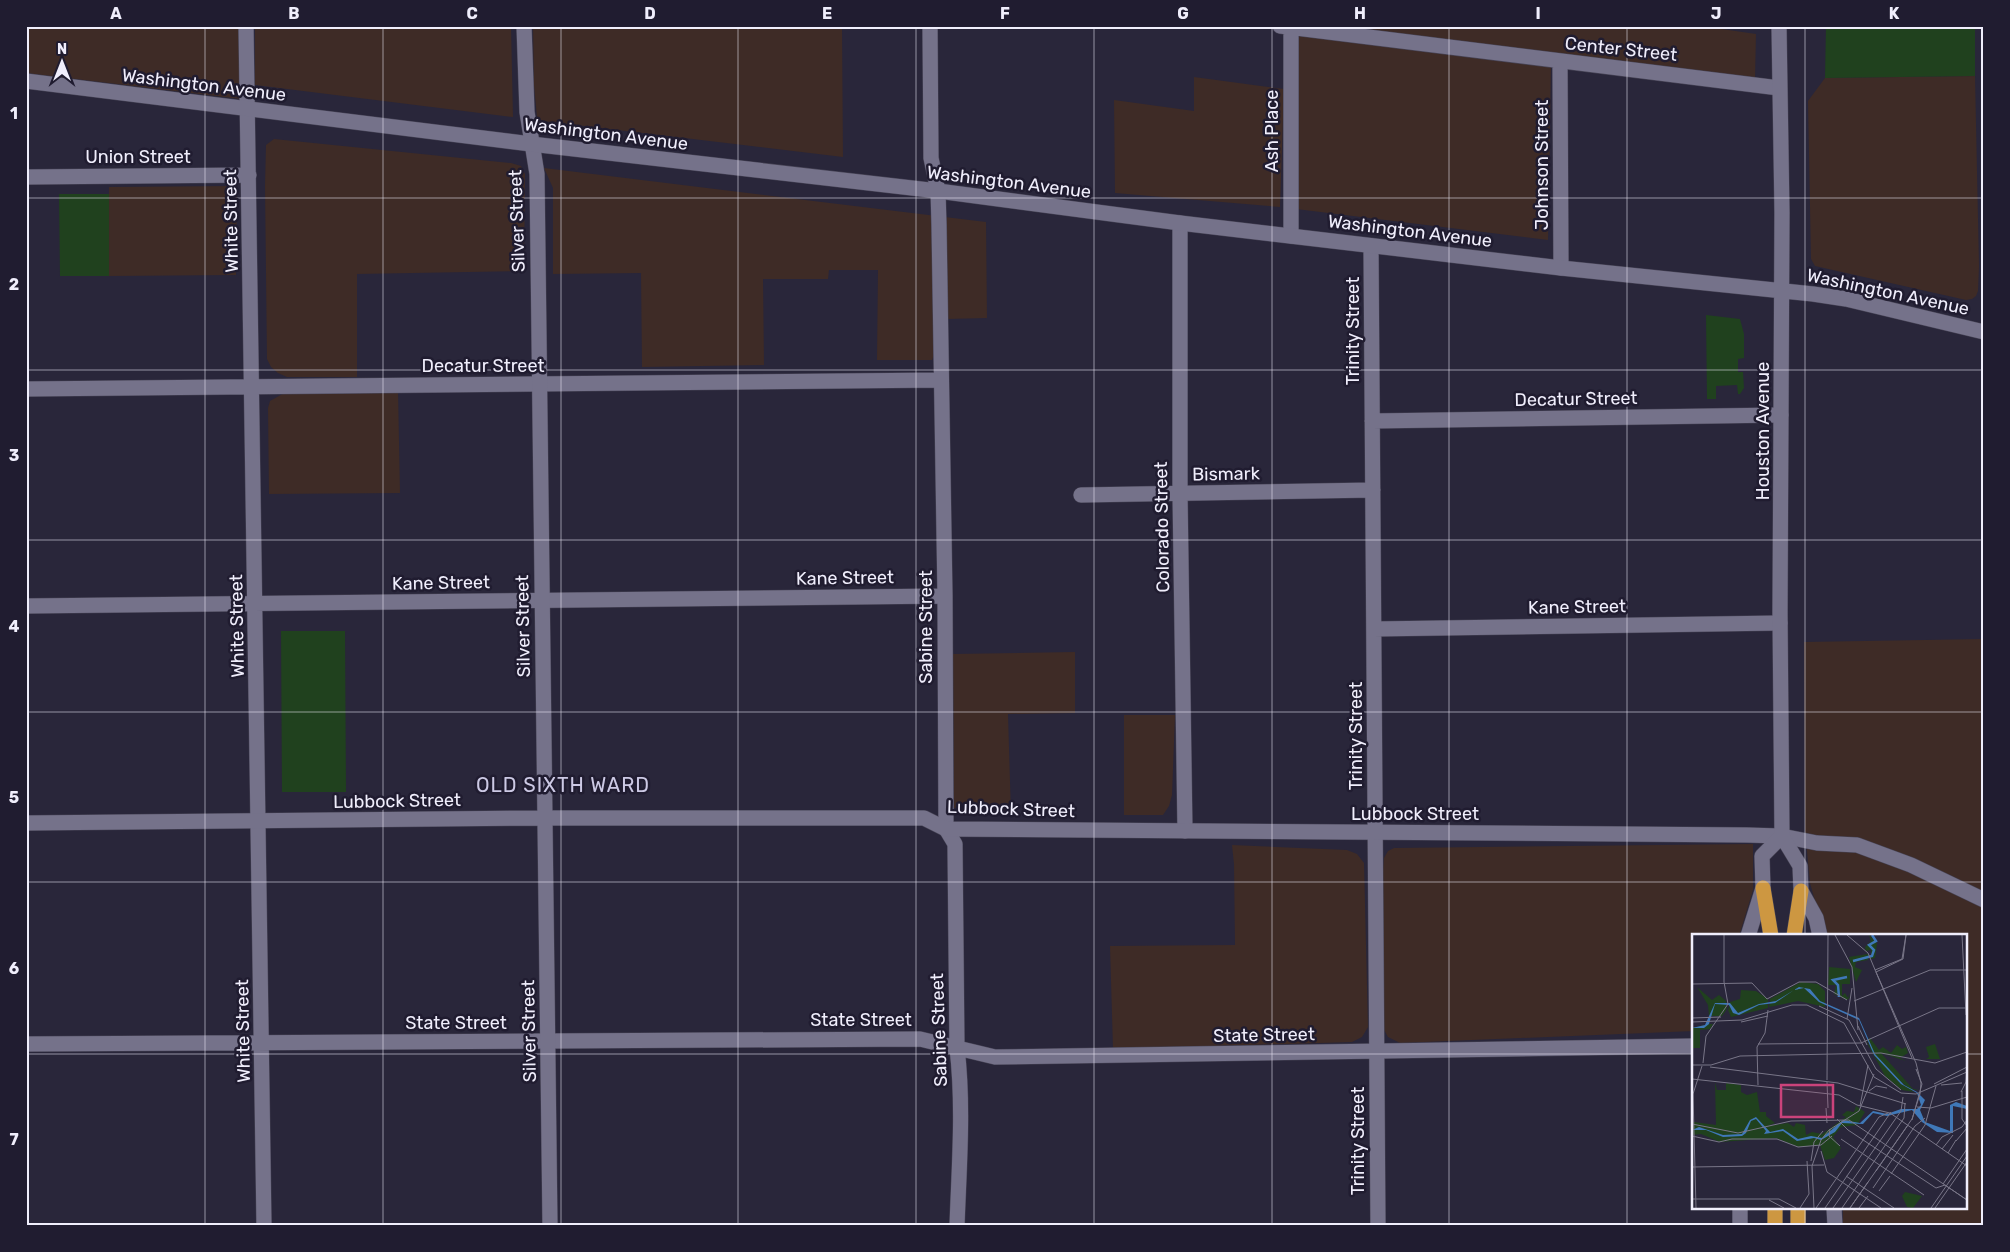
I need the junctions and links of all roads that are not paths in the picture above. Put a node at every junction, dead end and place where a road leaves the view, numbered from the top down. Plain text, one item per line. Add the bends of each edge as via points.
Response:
1 (246, 26) edge
2 (524, 26) edge
3 (930, 26) edge
4 (1779, 26) edge
5 (1287, 27) edge
6 (1560, 62) junction
7 (26, 81) edge
8 (1779, 88) junction
9 (248, 109) junction
10 (531, 144) junction
11 (249, 175) junction
12 (26, 177) edge
13 (938, 191) junction
14 (1180, 223) junction
15 (1291, 236) junction
16 (1371, 246) junction
17 (1561, 268) junction
18 (1782, 290) junction
19 (1984, 332) edge
20 (941, 380) junction
21 (539, 384) junction
22 (252, 387) junction
23 (26, 389) edge
24 (1781, 415) junction
25 (1372, 421) junction
26 (1373, 490) junction
27 (1180, 493) junction
28 (1080, 495) dead end
29 (945, 596) junction
30 (542, 600) junction
31 (256, 604) junction
32 (26, 606) edge
33 (1780, 623) junction
34 (1374, 629) junction
35 (545, 818) junction
36 (259, 821) junction
37 (26, 823) edge
38 (946, 829) junction
39 (1185, 831) junction
40 (1375, 832) junction
41 (1782, 836) junction
42 (1764, 888) junction
43 (1801, 891) junction
44 (1984, 900) edge
45 (1749, 934) edge
46 (1772, 934) edge
47 (1794, 934) edge
48 (1820, 934) edge
49 (548, 1041) junction
50 (262, 1042) junction
51 (26, 1044) edge
52 (1692, 1046) edge
53 (957, 1048) junction
54 (1376, 1051) junction
55 (1740, 1210) edge
56 (1775, 1210) edge
57 (1798, 1210) edge
58 (1834, 1210) edge
59 (264, 1226) edge
60 (550, 1226) edge
61 (957, 1226) edge
62 (1378, 1226) edge
63 (1740, 1226) edge
64 (1775, 1226) edge
65 (1798, 1226) edge
66 (1835, 1226) edge

1 - 9 street, White Street
2 - 10 street, Silver Street via 526,112
3 - 13 street, Sabine Street via 931,158
4 - 8 street, Houston Avenue
5 - 6 street, Center Street
5 - 15 street, Ash Place
6 - 8 street, Center Street
6 - 17 street, Johnson Street
7 - 9 street, Washington Avenue
8 - 18 street, Houston Avenue
9 - 10 street, Washington Avenue
9 - 11 street, White Street
10 - 13 street, Washington Avenue
10 - 21 street, Silver Street via 537,174
11 - 12 street, Union Street
11 - 22 street, White Street
13 - 14 street, Washington Avenue
13 - 20 street, Sabine Street
14 - 15 street, Washington Avenue
14 - 27 street, Colorado Street
15 - 16 street, Washington Avenue
16 - 17 street, Washington Avenue
16 - 25 street, Trinity Street
17 - 18 street, Washington Avenue
18 - 19 street, Washington Avenue via 1846,299
18 - 24 street, Houston Avenue
20 - 21 street, Decatur Street
20 - 29 street, Sabine Street
21 - 22 street, Decatur Street
21 - 30 street, Silver Street
22 - 23 street, Decatur Street
22 - 31 street, White Street
24 - 25 street, Decatur Street
24 - 33 street, Houston Avenue
25 - 26 street, Trinity Street
26 - 27 street, Bismark
26 - 34 street, Trinity Street
27 - 28 street, Bismark
27 - 39 street, Colorado Street
29 - 30 street, Kane Street
29 - 38 street, Sabine Street
30 - 31 street, Kane Street
30 - 35 street, Silver Street
31 - 32 street, Kane Street
31 - 36 street, White Street
33 - 34 street, Kane Street
33 - 41 street, Houston Avenue
34 - 40 street, Trinity Street
35 - 36 street, Lubbock Street
35 - 38 street, Lubbock Street via 924,818
35 - 49 street, Silver Street
36 - 37 street, Lubbock Street
36 - 50 street, White Street
38 - 39 street, Lubbock Street
38 - 53 street, Sabine Street via 955,844
39 - 40 street, Lubbock Street
40 - 41 street, Lubbock Street
40 - 54 street, Trinity Street
41 - 42 street via 1762,856
41 - 43 street via 1800,866
41 - 44 street, Lubbock Street via 1817,843 1857,845 1911,865
42 - 45 street
42 - 46 highway
43 - 47 highway
43 - 48 street via 1816,918
49 - 50 street, State Street
49 - 53 street, State Street via 920,1039
49 - 60 street, Silver Street
50 - 51 street, State Street
50 - 59 street, White Street
52 - 54 street, State Street
53 - 54 street, State Street via 995,1057
53 - 61 street, Sabine Street via 961,1137
54 - 62 street, Trinity Street
55 - 63 street
56 - 64 highway
57 - 65 highway
58 - 66 street

